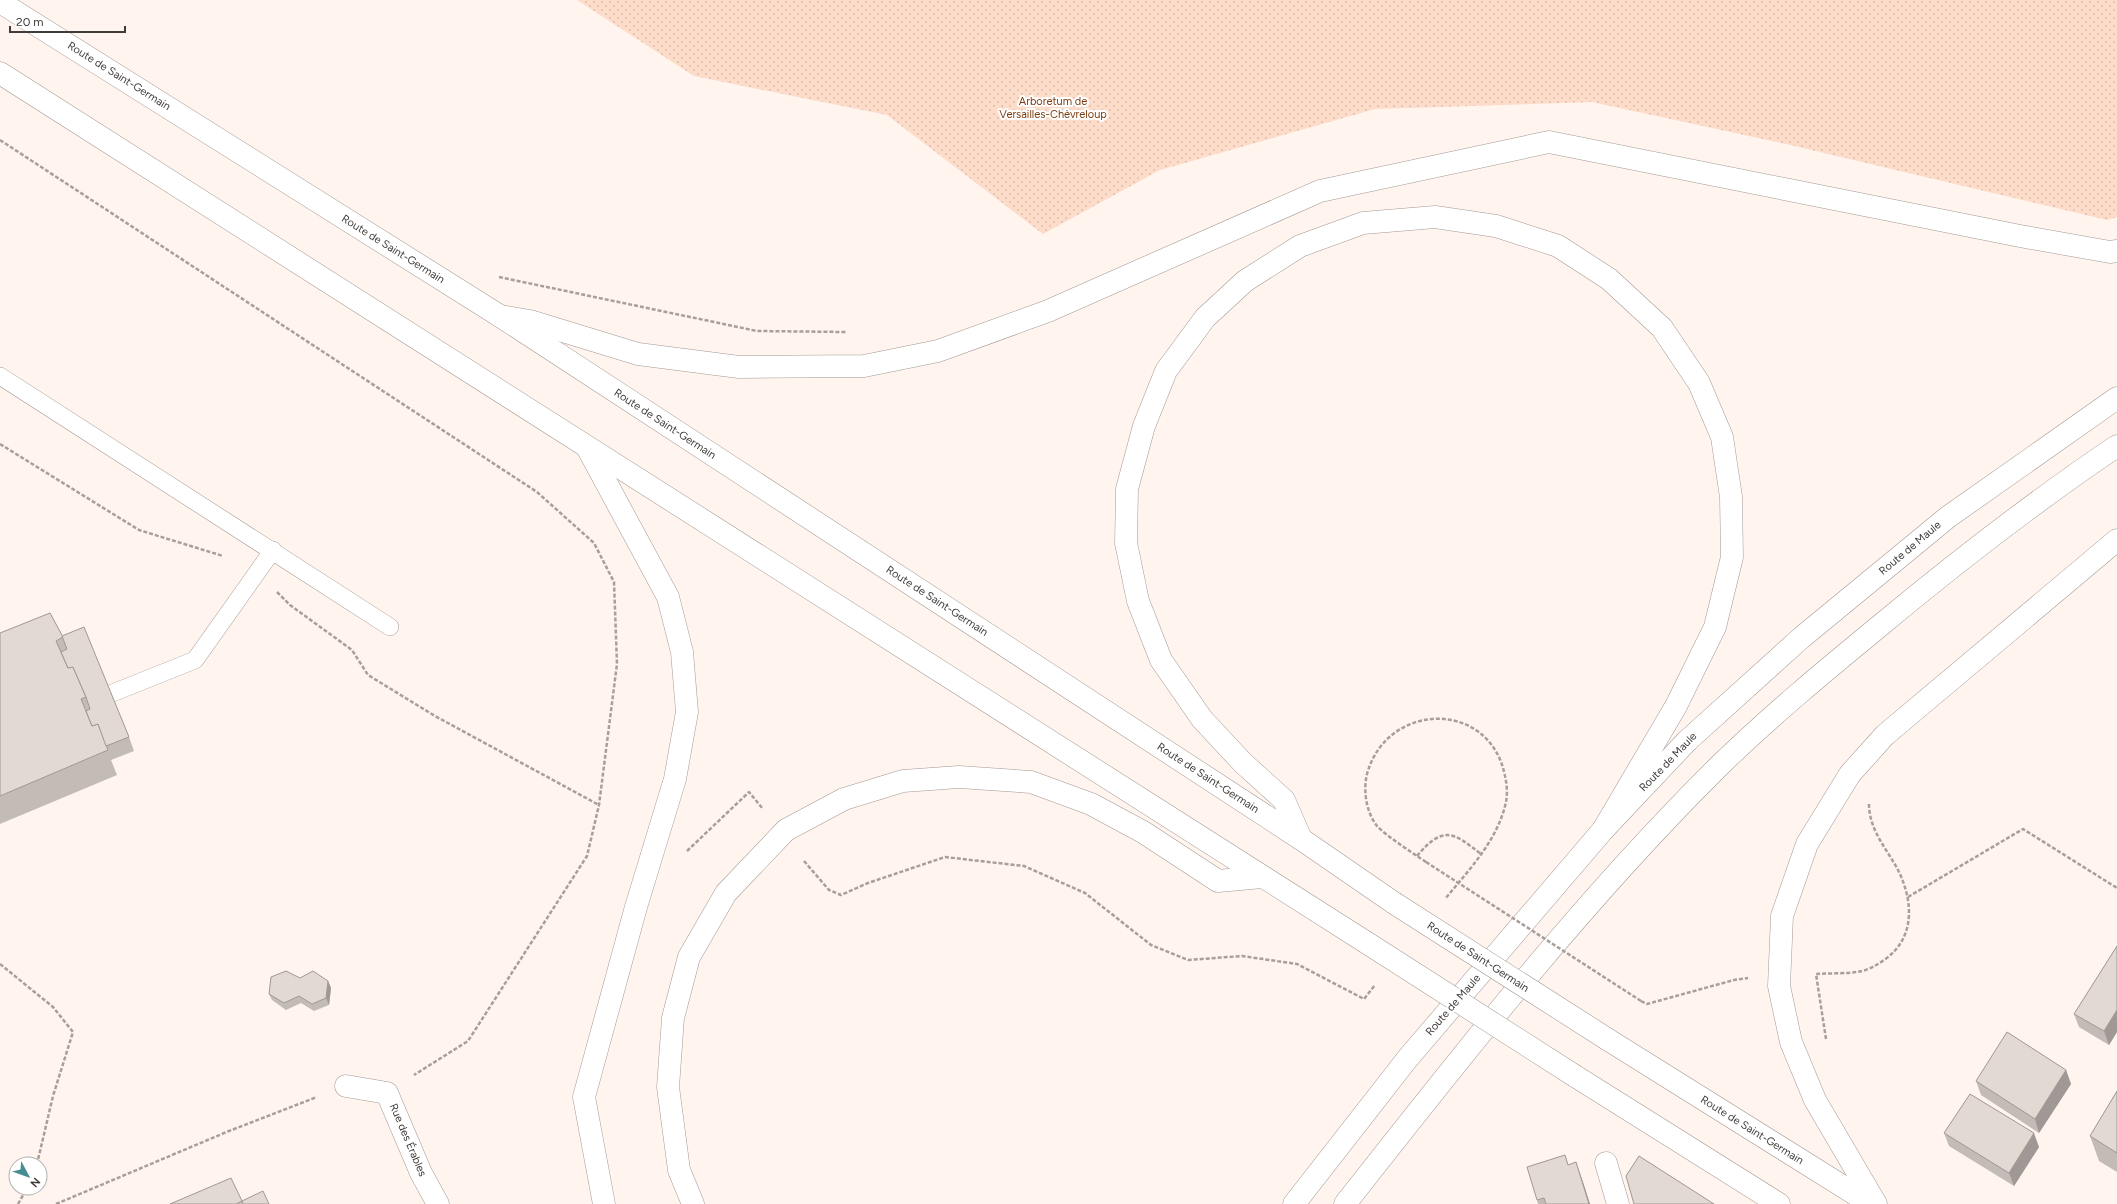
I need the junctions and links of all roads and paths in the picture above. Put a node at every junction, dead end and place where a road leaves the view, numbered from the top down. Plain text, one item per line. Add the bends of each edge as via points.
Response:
1 (0, 2) edge
2 (0, 73) edge
3 (0, 140) edge
4 (2117, 251) edge
5 (500, 316) junction
6 (0, 376) edge
7 (2117, 398) edge
8 (0, 444) edge
9 (2117, 446) edge
10 (586, 447) junction
11 (2117, 540) edge
12 (273, 550) junction
13 (258, 572) junction
14 (390, 627) dead end
15 (110, 694) edge
16 (1869, 797) dead end
17 (599, 805) junction
18 (763, 810) dead end
19 (1603, 830) junction
20 (1301, 839) junction
21 (684, 855) dead end
22 (1417, 856) junction
23 (804, 861) dead end
24 (1262, 877) junction
25 (2117, 888) edge
26 (1908, 897) junction
27 (0, 964) edge
28 (1755, 977) dead end
29 (1334, 979) dead end
30 (1379, 981) dead end
31 (1330, 982) junction
32 (1826, 1041) dead end
33 (346, 1086) joint
34 (387, 1093) junction
35 (39, 1156) edge
36 (1606, 1163) dead end
37 (56, 1204) edge
38 (436, 1204) edge
39 (604, 1204) edge
40 (693, 1204) edge
41 (1294, 1204) edge
42 (1345, 1204) edge
43 (1618, 1204) edge
44 (1779, 1204) edge
45 (1871, 1204) edge
46 (1876, 1204) edge

1 - 5 main road, Route de Saint-Germain
2 - 10 main road
3 - 17 path via 537,492 594,543 614,582 617,664
4 - 5 main road via 2110,252 2020,236 1549,142 1320,191 1048,311 938,350 864,366 739,367 638,354 530,321
5 - 20 main road, Route de Saint-Germain
6 - 12 lane
7 - 19 main road, Route de Maule via 1948,517 1801,638 1687,741
8 - 13 path via 139,530 244,563
9 - 42 main road via 1969,552 1831,665 1718,767 1608,883 1441,1081
10 - 24 main road
10 - 39 main road via 668,597 682,652 687,712 675,779 636,906 584,1096
11 - 46 main road via 1885,735 1850,774 1807,844 1782,916 1780,986 1791,1042 1815,1100
12 - 13 lane
12 - 14 lane
13 - 15 lane via 195,660
13 - 17 path via 290,606 352,650 368,675 435,716
16 - 26 path via 1869,815 1899,871
17 - 34 path via 587,856 468,1041
18 - 21 path via 749,792
19 - 20 main road via 1676,706 1715,627 1732,557 1731,497 1722,437 1699,383 1662,328 1609,279 1558,246 1496,226 1435,217 1363,222 1300,246 1245,280 1205,318 1166,371 1144,426 1128,489 1126,543 1138,601 1161,660 1202,719 1243,763 1284,800
19 - 41 main road, Route de Maule via 1408,1058
20 - 45 main road, Route de Saint-Germain, bridge via 1394,903 1607,1040
22 - 22 path via 1430,841 1443,835 1455,835 1481,854 1498,829 1506,805 1507,785 1503,765 1496,751 1482,734 1468,724 1435,718 1411,723 1396,730 1370,762 1364,784 1369,810 1377,826
22 - 28 path, bridge via 1647,1004 1734,980
23 - 31 path via 829,890 841,895 868,883 945,857 1024,866 1085,893 1151,945 1188,960 1242,956 1273,960 1296,964
24 - 40 main road via 1218,881 1143,832 1091,804 1031,782 959,777 903,781 844,799 786,830 726,893 689,957 673,1018 668,1087 678,1170
24 - 44 main road, bridge
25 - 26 path via 2023,829
26 - 32 path via 1909,928 1902,943 1890,956 1876,966 1862,971 1816,974
27 - 35 path via 53,1007 73,1032 53,1096
29 - 31 path
30 - 31 path via 1364,999
33 - 34 main road, Rue des Érables
33 - 37 path via 229,1131
34 - 38 main road, Rue des Érables
36 - 43 main road

